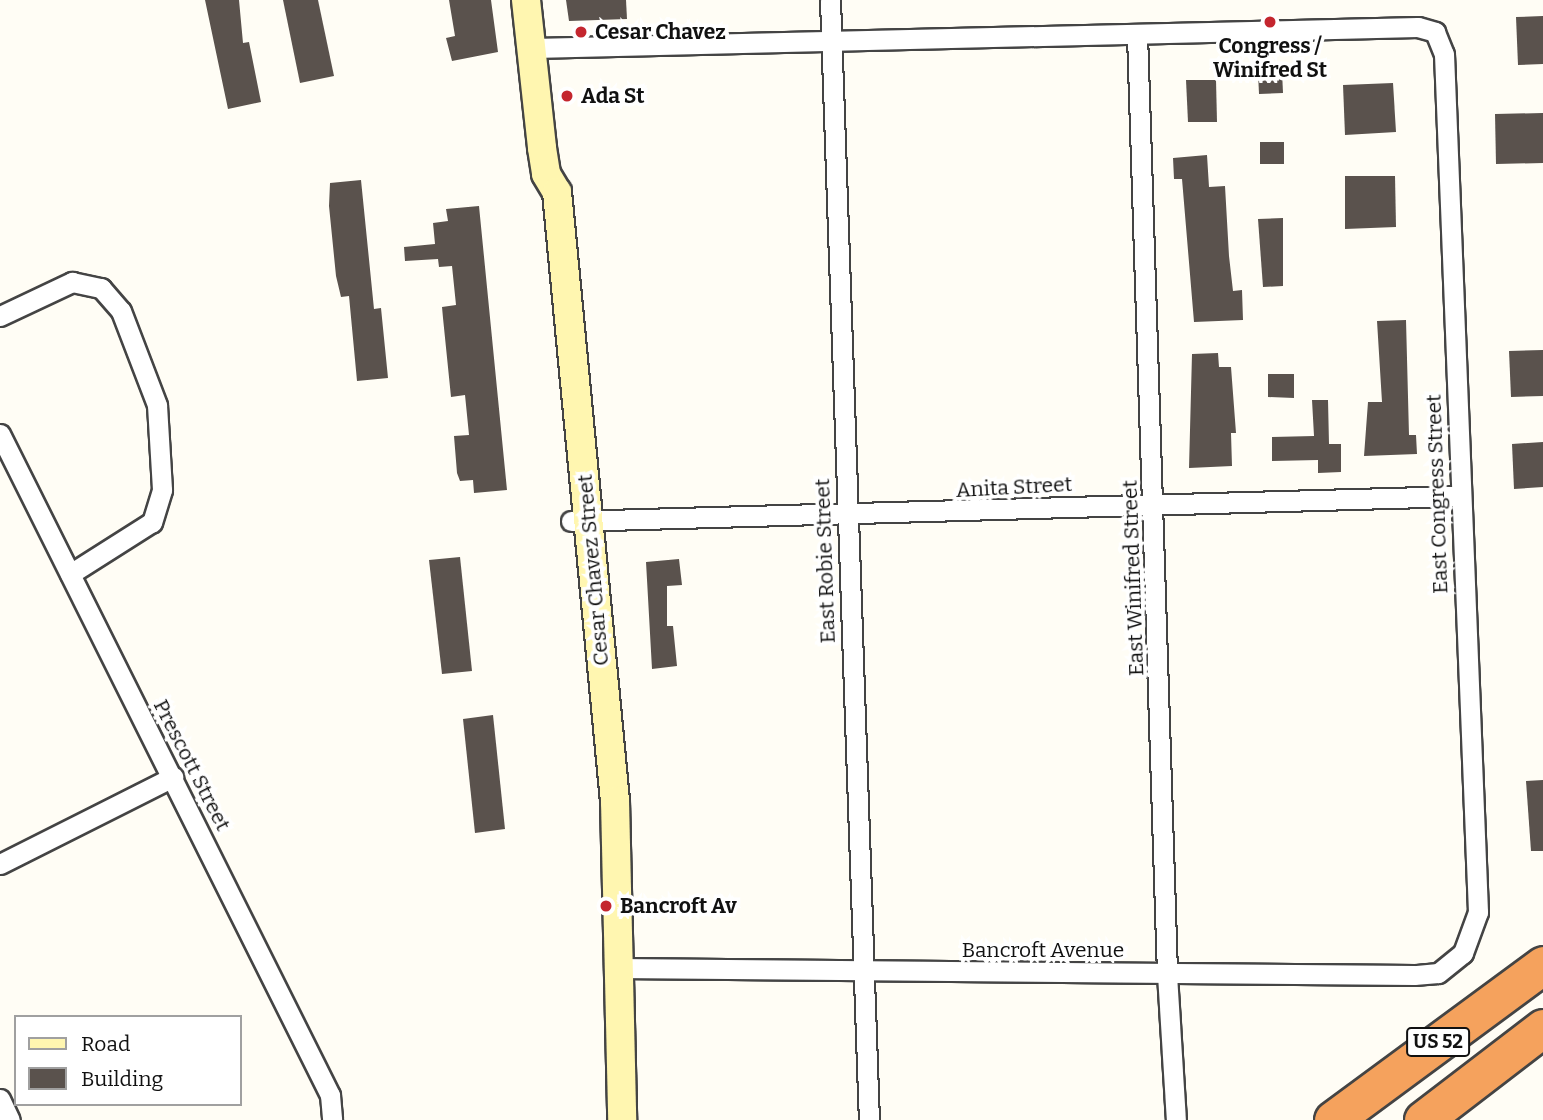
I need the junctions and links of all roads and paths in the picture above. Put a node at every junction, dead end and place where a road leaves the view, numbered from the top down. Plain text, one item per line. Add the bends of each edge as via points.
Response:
1 (526, 0) edge
2 (830, 0) edge
3 (1137, 34) junction
4 (831, 39) junction
5 (533, 48) junction
6 (0, 316) edge
7 (0, 434) edge
8 (1460, 496) junction
9 (1154, 501) junction
10 (846, 516) junction
11 (580, 521) junction
12 (70, 574) junction
13 (173, 776) junction
14 (0, 864) edge
15 (1463, 953) joint
16 (1543, 965) edge
17 (616, 968) junction
18 (862, 972) junction
19 (1167, 974) junction
20 (1543, 1028) edge
21 (1484, 1073) junction
22 (0, 1099) edge
23 (10, 1120) edge
24 (332, 1120) edge
25 (622, 1120) edge
26 (869, 1120) edge
27 (1176, 1120) edge
28 (1334, 1120) edge
29 (1423, 1120) edge
30 (1429, 1120) edge

1 - 5 main road, Cesar Chavez Street
2 - 4 street, East Robie Street
3 - 4 street
3 - 8 street, East Congress Street via 1418,27 1435,32 1444,54
3 - 9 street, East Winifred Street
4 - 5 street
4 - 10 street, East Robie Street
5 - 11 main road, Cesar Chavez Street via 547,174 557,192
6 - 12 street via 72,282 102,288 121,311 157,405 162,490 152,522
7 - 12 street, Prescott Street
8 - 9 street, Anita Street
8 - 15 street, East Congress Street via 1478,912
9 - 10 street, Anita Street
9 - 19 street, East Winifred Street
10 - 11 street, Anita Street
10 - 18 street, East Robie Street
11 - 17 main road, Cesar Chavez Street via 615,801 622,937
12 - 13 street, Prescott Street
13 - 14 street
13 - 24 street, Prescott Street via 330,1095
15 - 19 street, Bancroft Avenue via 1438,973 1414,975
16 - 28 highway, US 52
17 - 18 street, Bancroft Avenue
17 - 25 main road, Cesar Chavez Street
18 - 19 street, Bancroft Avenue
18 - 26 street, East Robie Street
19 - 27 street, East Winifred Street
20 - 21 highway, US 52
21 - 29 highway, US 52
21 - 30 highway
22 - 23 street

